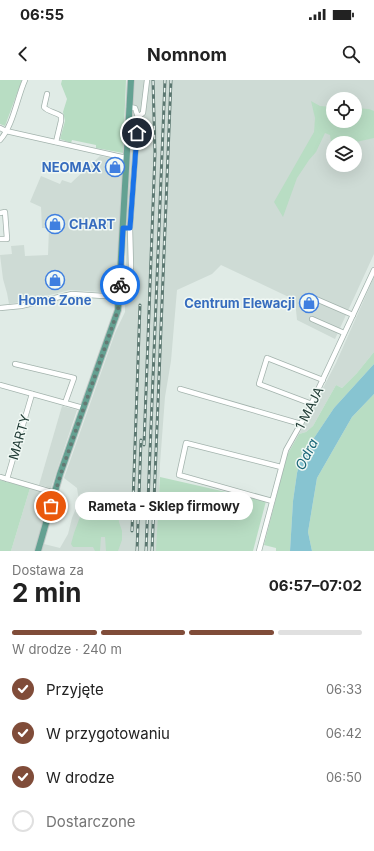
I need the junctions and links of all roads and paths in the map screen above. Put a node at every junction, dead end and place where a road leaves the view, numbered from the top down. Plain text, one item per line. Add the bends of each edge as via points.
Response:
1 (25, 80) edge
2 (130, 80) edge
3 (147, 80) edge
4 (48, 94) dead end
5 (129, 107) junction
6 (138, 117) junction
7 (0, 128) edge
8 (6, 131) junction
9 (0, 140) edge
10 (56, 142) junction
11 (126, 158) junction
12 (0, 213) edge
13 (126, 228) junction
14 (0, 239) edge
15 (131, 268) dead end
16 (374, 270) edge
17 (120, 297) junction
18 (316, 299) dead end
19 (0, 308) edge
20 (353, 315) junction
21 (312, 319) dead end
22 (344, 333) junction
23 (15, 364) dead end
24 (323, 380) junction
25 (0, 385) edge
26 (180, 389) dead end
27 (32, 394) junction
28 (65, 403) junction
29 (312, 404) junction
30 (83, 408) junction
31 (301, 424) junction
32 (281, 467) junction
33 (0, 477) edge
34 (7, 479) junction
35 (54, 493) junction
36 (272, 501) junction
37 (38, 551) edge
38 (259, 551) edge

1 - 8 street
2 - 5 main road
3 - 6 street via 143,113
4 - 10 street via 44,107 61,116
5 - 6 street via 135,108
5 - 11 main road
6 - 13 street
7 - 8 street
8 - 9 street
8 - 10 street
10 - 11 street
11 - 13 main road
12 - 14 street via 5,212 7,239
13 - 15 street
13 - 17 main road
16 - 20 street, 1 MAJA
17 - 19 street via 72,294 21,306
17 - 30 main road via 118,310
18 - 20 street
20 - 22 street, 1 MAJA
21 - 22 street
22 - 24 street, 1 MAJA
23 - 28 street via 74,378
24 - 29 street, 1 MAJA
24 - 29 street via 267,358 259,384
25 - 27 street
26 - 31 street
27 - 28 street
27 - 34 street, MARTY
28 - 30 street
29 - 31 street, 1 MAJA
30 - 35 main road
31 - 32 street, 1 MAJA via 286,450
32 - 36 street, 1 MAJA
32 - 36 street via 186,443 179,475
33 - 34 street
34 - 35 street
35 - 37 main road
36 - 38 street, 1 MAJA

